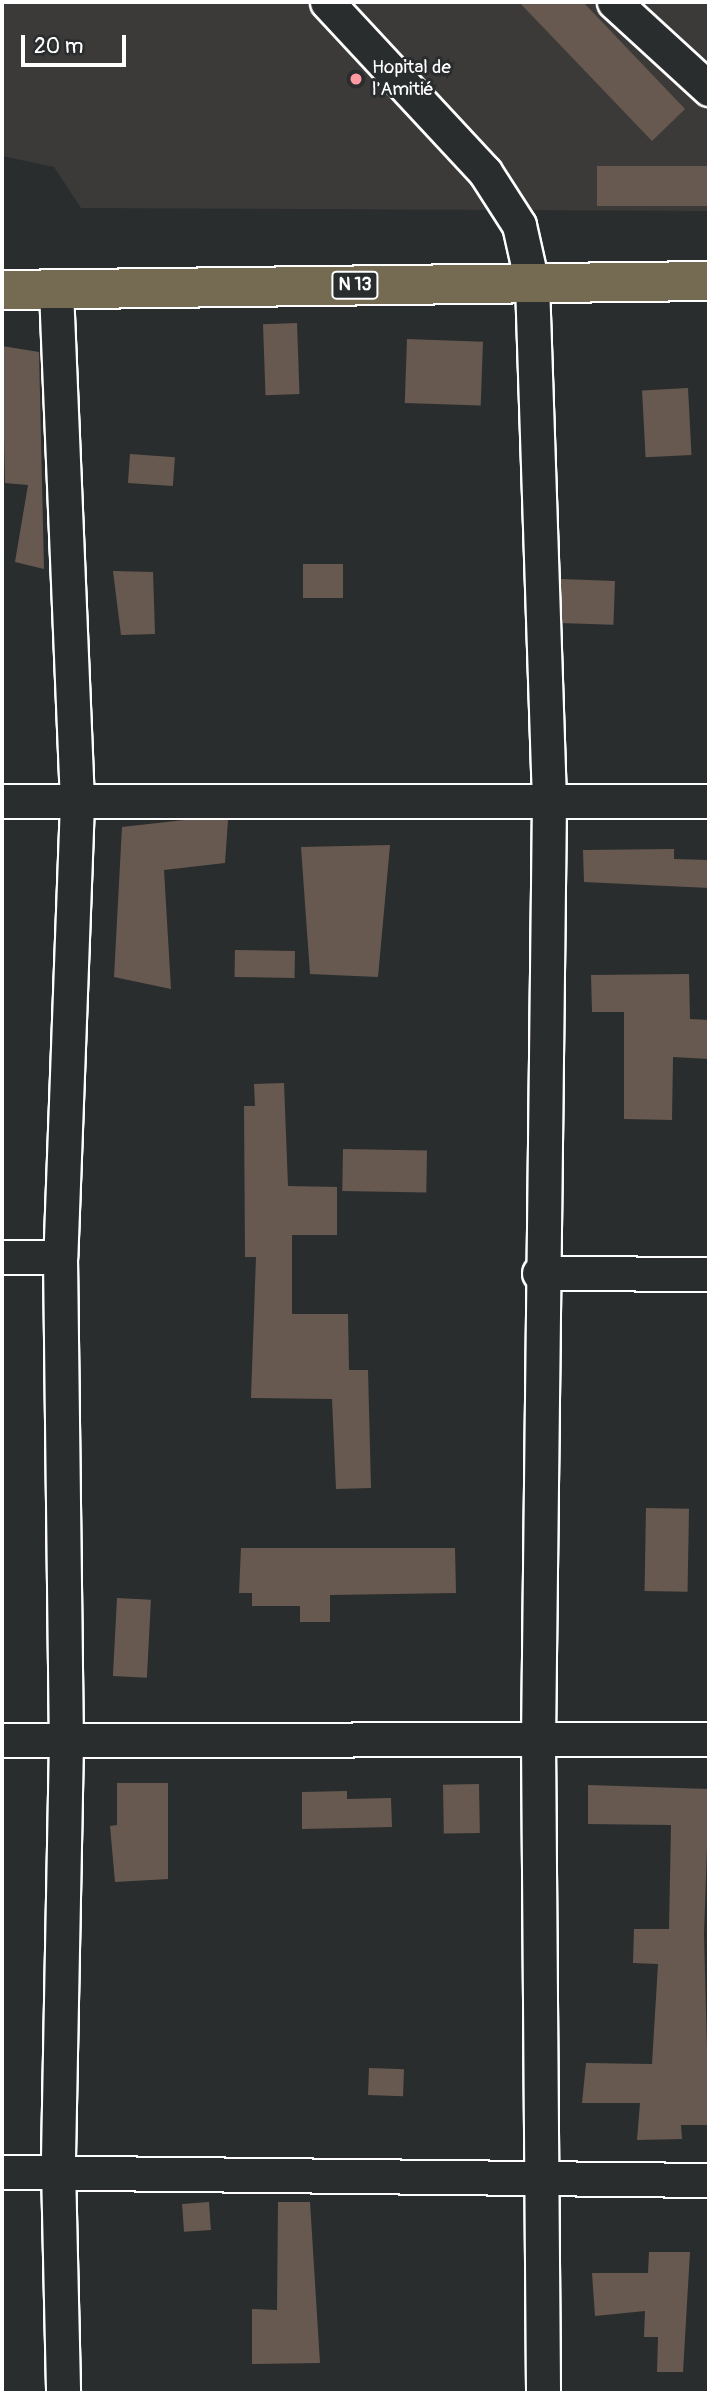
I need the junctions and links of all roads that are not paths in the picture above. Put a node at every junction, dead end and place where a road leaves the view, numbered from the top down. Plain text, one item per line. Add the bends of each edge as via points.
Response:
1 (327, 2) edge
2 (614, 2) edge
3 (709, 89) edge
4 (709, 281) edge
5 (532, 283) junction
6 (56, 289) junction
7 (2, 290) edge
8 (2, 801) edge
9 (549, 801) junction
10 (709, 801) edge
11 (77, 802) junction
12 (2, 1257) edge
13 (60, 1257) junction
14 (539, 1273) junction
15 (709, 1274) edge
16 (538, 1739) junction
17 (709, 1739) edge
18 (2, 1740) edge
19 (66, 1741) junction
20 (58, 2168) junction
21 (2, 2172) edge
22 (543, 2174) junction
23 (709, 2180) edge
24 (63, 2393) edge
25 (543, 2393) edge

1 - 5 street via 485,172 519,225
2 - 3 street
4 - 5 main road, N 13
5 - 6 main road, N 13
5 - 9 street
6 - 7 main road, N 13
6 - 11 street
8 - 11 street
9 - 10 street
9 - 11 street
9 - 14 street
11 - 13 street
12 - 13 street
13 - 19 street
14 - 15 street
14 - 16 street
16 - 17 street
16 - 19 street
16 - 22 street
18 - 19 street
19 - 20 street
20 - 21 street
20 - 22 street
20 - 24 street
22 - 23 street
22 - 25 street

